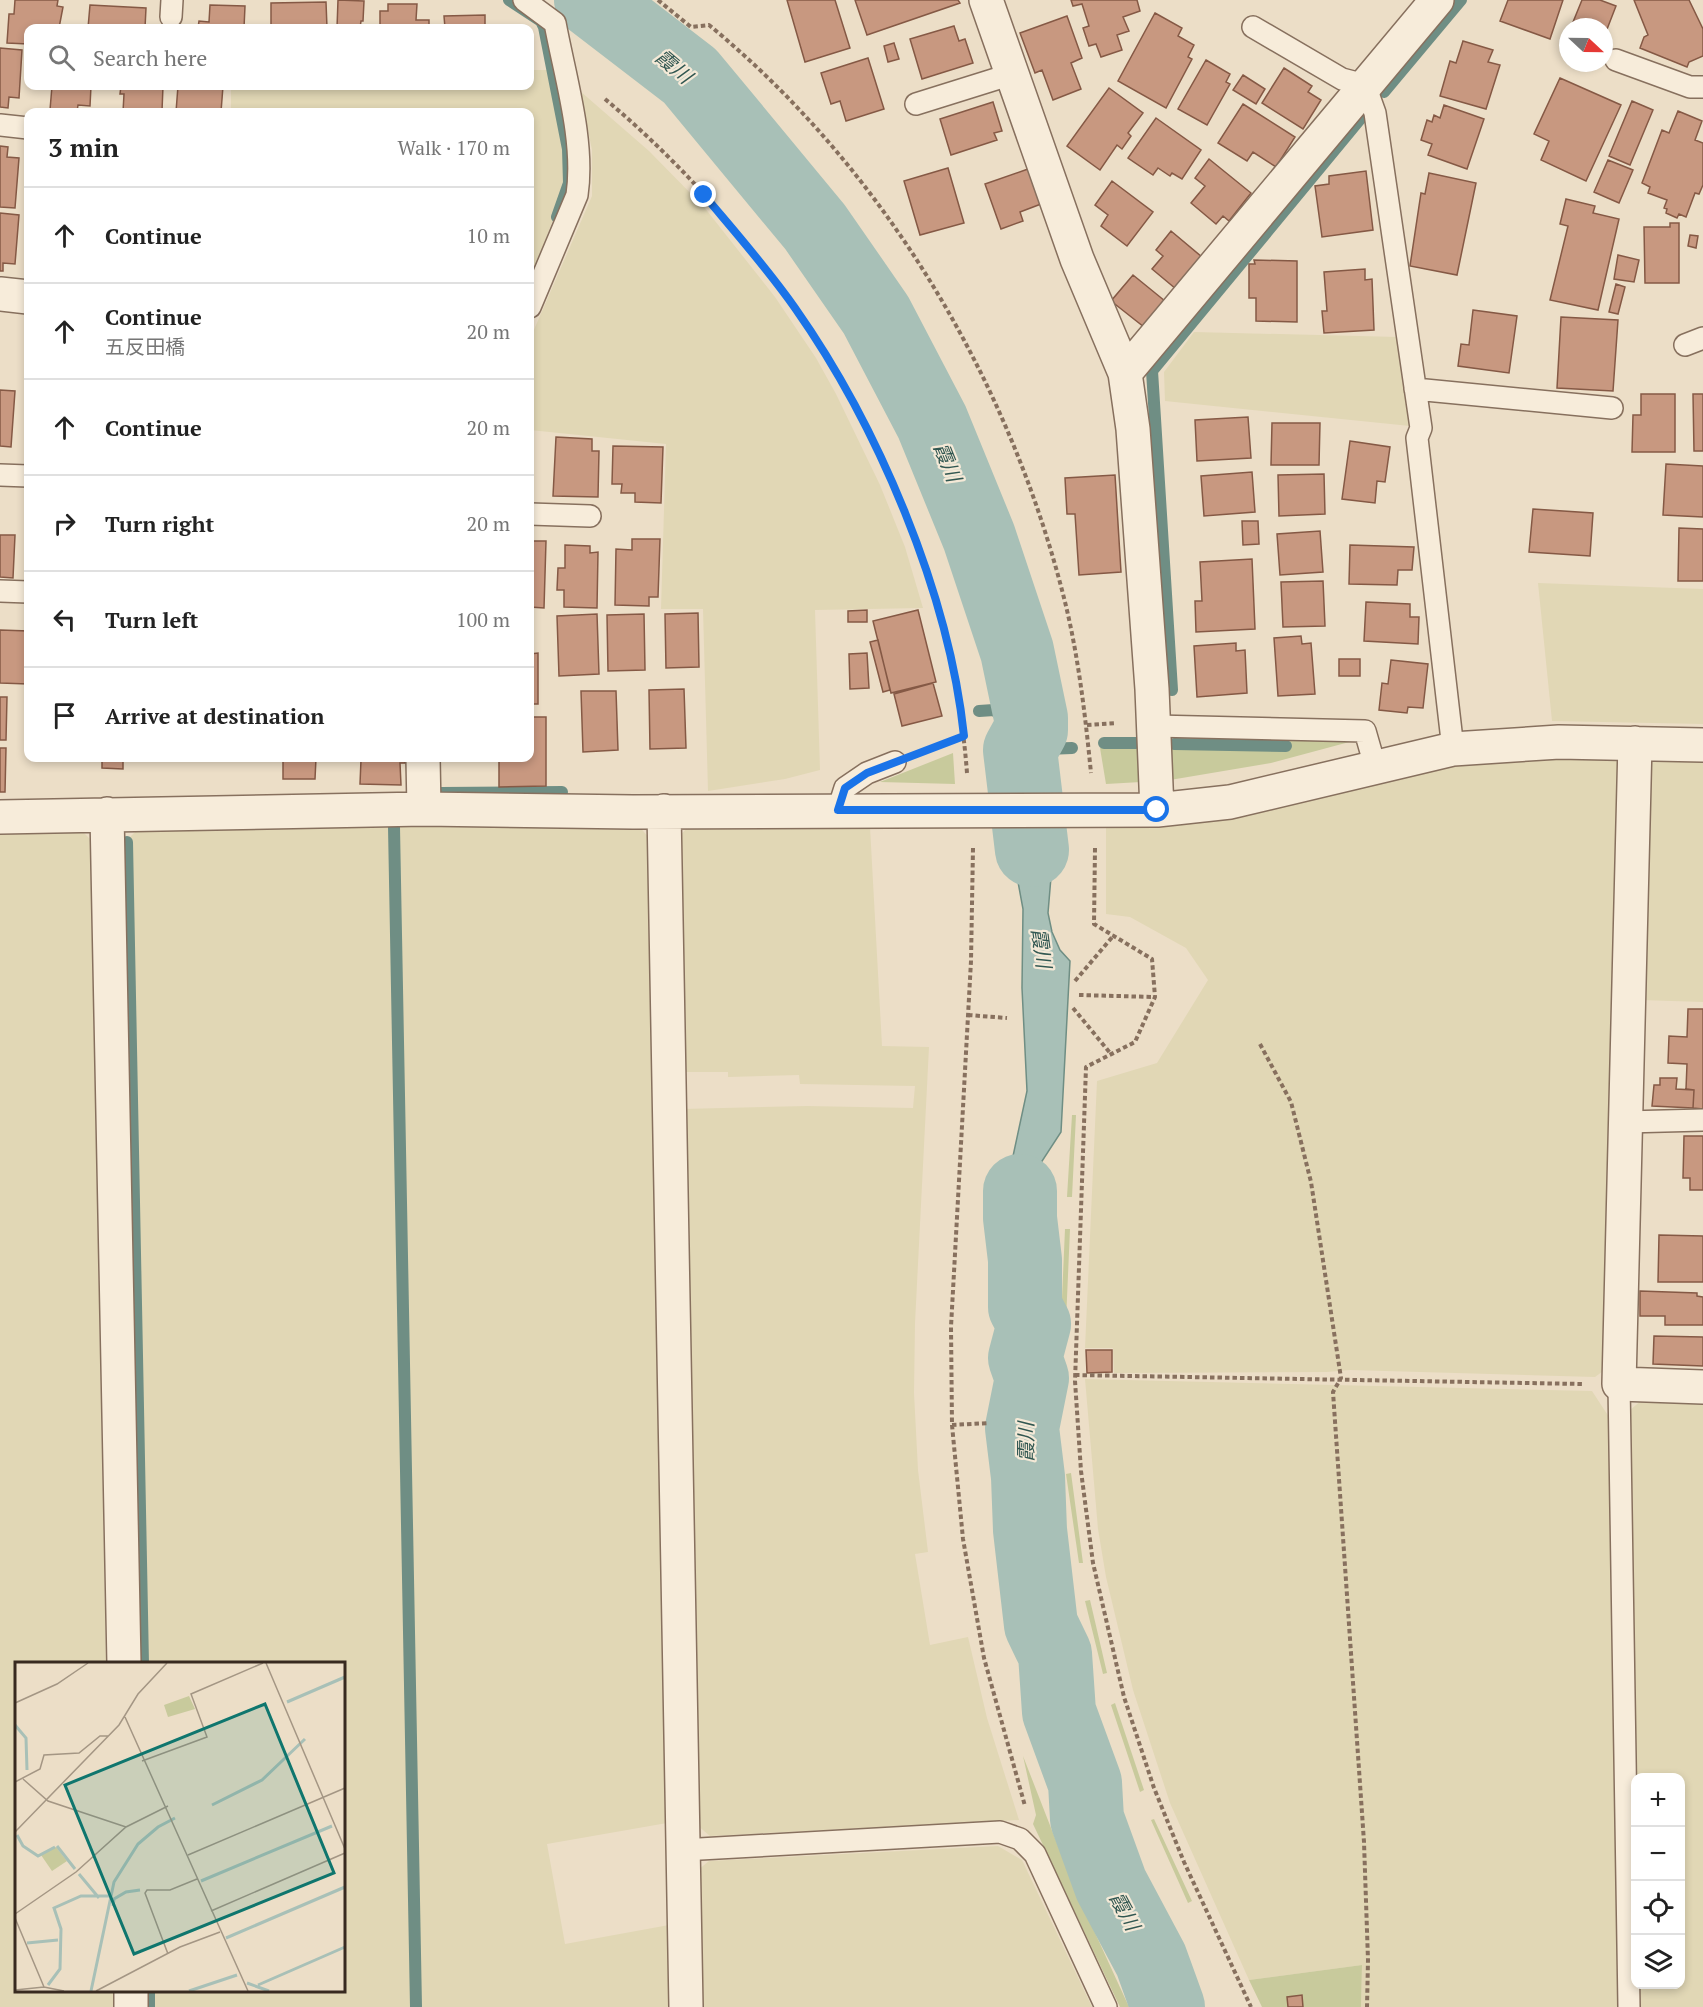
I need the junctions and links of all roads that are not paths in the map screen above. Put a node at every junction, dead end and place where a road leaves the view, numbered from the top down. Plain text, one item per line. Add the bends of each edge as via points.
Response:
1 (524, 0) edge
2 (986, 0) edge
3 (1437, 0) edge
4 (1253, 27) dead end
5 (1616, 60) dead end
6 (1012, 74) junction
7 (1365, 85) junction
8 (1703, 87) edge
9 (916, 104) dead end
10 (0, 126) edge
11 (24, 128) edge
12 (0, 294) edge
13 (24, 297) edge
14 (534, 298) edge
15 (1125, 372) junction
16 (1415, 389) junction
17 (1612, 408) dead end
18 (0, 475) edge
19 (24, 476) edge
20 (534, 514) edge
21 (590, 516) dead end
22 (0, 591) edge
23 (24, 592) edge
24 (1155, 726) junction
25 (1635, 743) junction
26 (1703, 745) edge
27 (1453, 749) junction
28 (423, 762) edge
29 (895, 762) road end
30 (1375, 766) junction
31 (424, 809) junction
32 (838, 810) junction
33 (1157, 810) junction
34 (664, 811) junction
35 (107, 814) junction
36 (0, 817) edge
37 (1703, 1120) edge
38 (1626, 1122) junction
39 (1619, 1384) junction
40 (1703, 1387) edge
41 (124, 1662) edge
42 (682, 1850) junction
43 (686, 2007) edge
44 (1107, 2007) edge
45 (1629, 2007) edge

1 - 14 lane via 555,23 579,153 579,185
2 - 6 street
3 - 7 street
4 - 7 lane via 1342,80
5 - 8 lane via 1690,87
6 - 9 lane
6 - 15 street via 1077,259
7 - 15 street
7 - 16 lane via 1375,112
10 - 11 lane
12 - 13 street
15 - 24 street via 1133,429
16 - 17 lane
16 - 27 lane
18 - 19 lane
20 - 21 lane
22 - 23 lane
24 - 30 lane via 1365,731
24 - 33 street
25 - 26 street
25 - 27 street via 1515,743
25 - 38 street
27 - 30 street
28 - 31 street
29 - 32 lane via 867,773 845,788
30 - 33 street via 1230,802
31 - 34 street
31 - 35 street
32 - 33 street via 975,810 1090,796
32 - 34 street
34 - 42 street
35 - 36 street
35 - 41 street
37 - 38 lane
38 - 39 street
39 - 40 street
39 - 45 lane
42 - 43 street
42 - 44 lane via 1000,1832 1020,1839 1035,1854

